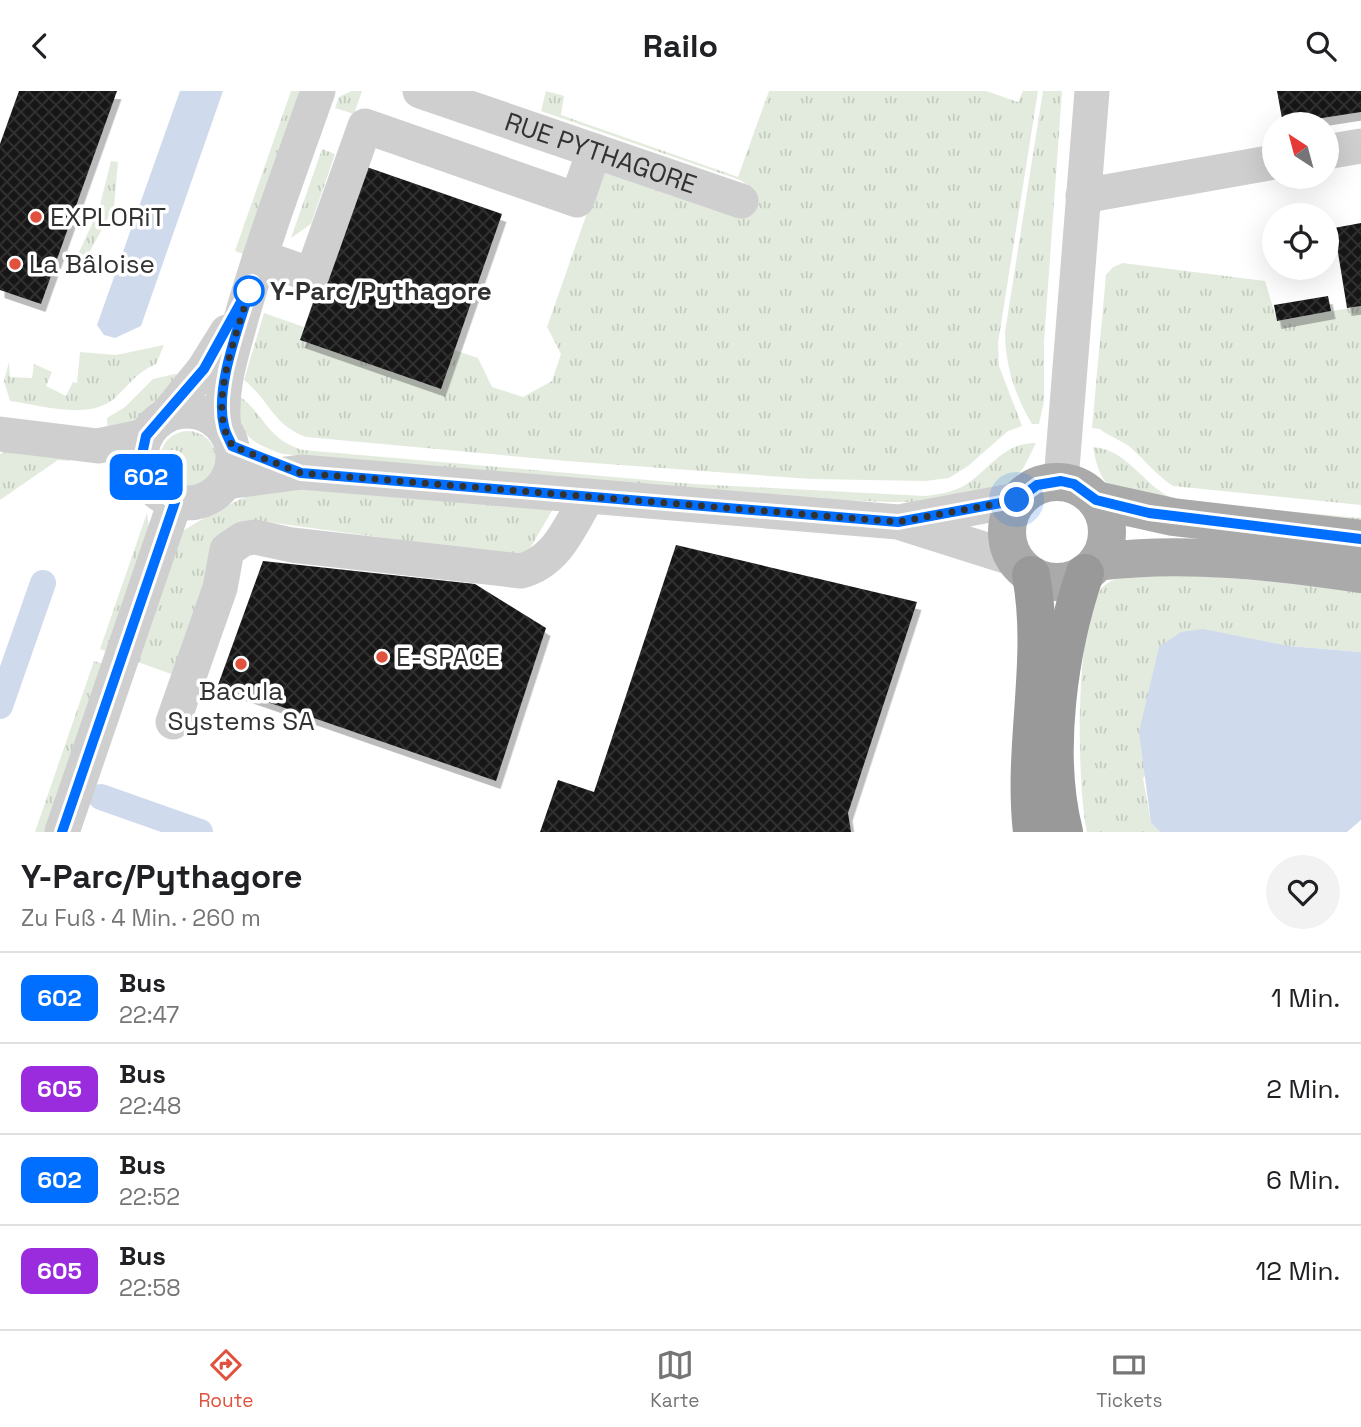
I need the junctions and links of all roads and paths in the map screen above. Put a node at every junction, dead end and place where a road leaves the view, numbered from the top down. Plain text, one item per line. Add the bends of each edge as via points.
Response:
1 (317, 91) edge
2 (420, 91) edge
3 (1092, 91) edge
4 (1361, 146) edge
5 (1339, 150) edge
6 (594, 151) junction
7 (1262, 164) edge
8 (1083, 196) junction
9 (741, 201) dead end
10 (256, 269) junction
11 (156, 426) junction
12 (0, 434) edge
13 (228, 437) junction
14 (98, 446) junction
15 (301, 473) junction
16 (148, 481) junction
17 (1061, 481) junction
18 (226, 482) junction
19 (587, 498) junction
20 (1017, 500) junction
21 (1096, 500) junction
22 (175, 502) junction
23 (898, 522) junction
24 (1361, 539) edge
25 (1023, 567) junction
26 (1091, 567) junction
27 (1361, 574) edge
28 (173, 722) dead end
29 (62, 832) edge
30 (1032, 832) edge
31 (1064, 832) edge

1 - 10 street
2 - 6 street, RUE PYTHAGORE
3 - 8 street
4 - 5 street
6 - 9 street, RUE PYTHAGORE
6 - 10 street via 577,200 365,125 312,275
7 - 8 street
8 - 17 street
10 - 11 street via 204,369
10 - 13 street via 226,378 222,409
11 - 13 street via 191,411 203,414
11 - 14 street
11 - 16 street via 141,459
12 - 14 street
13 - 15 street
13 - 18 street via 232,471
14 - 16 street
15 - 18 street
15 - 19 street
16 - 22 street
17 - 20 main road via 1037,485
17 - 21 main road via 1074,484
18 - 22 street via 204,500
19 - 23 street
19 - 28 street via 555,552 521,571 255,537 234,544 227,550 220,588
20 - 23 street
20 - 25 main road via 1007,523 1009,548
21 - 24 main road via 1199,520
21 - 26 main road via 1103,511 1107,537
22 - 29 street
23 - 25 street
25 - 26 main road via 1053,582 1064,582
25 - 30 highway via 1037,618 1030,763
26 - 27 main road via 1150,556
26 - 31 highway via 1070,616 1062,666 1056,770

